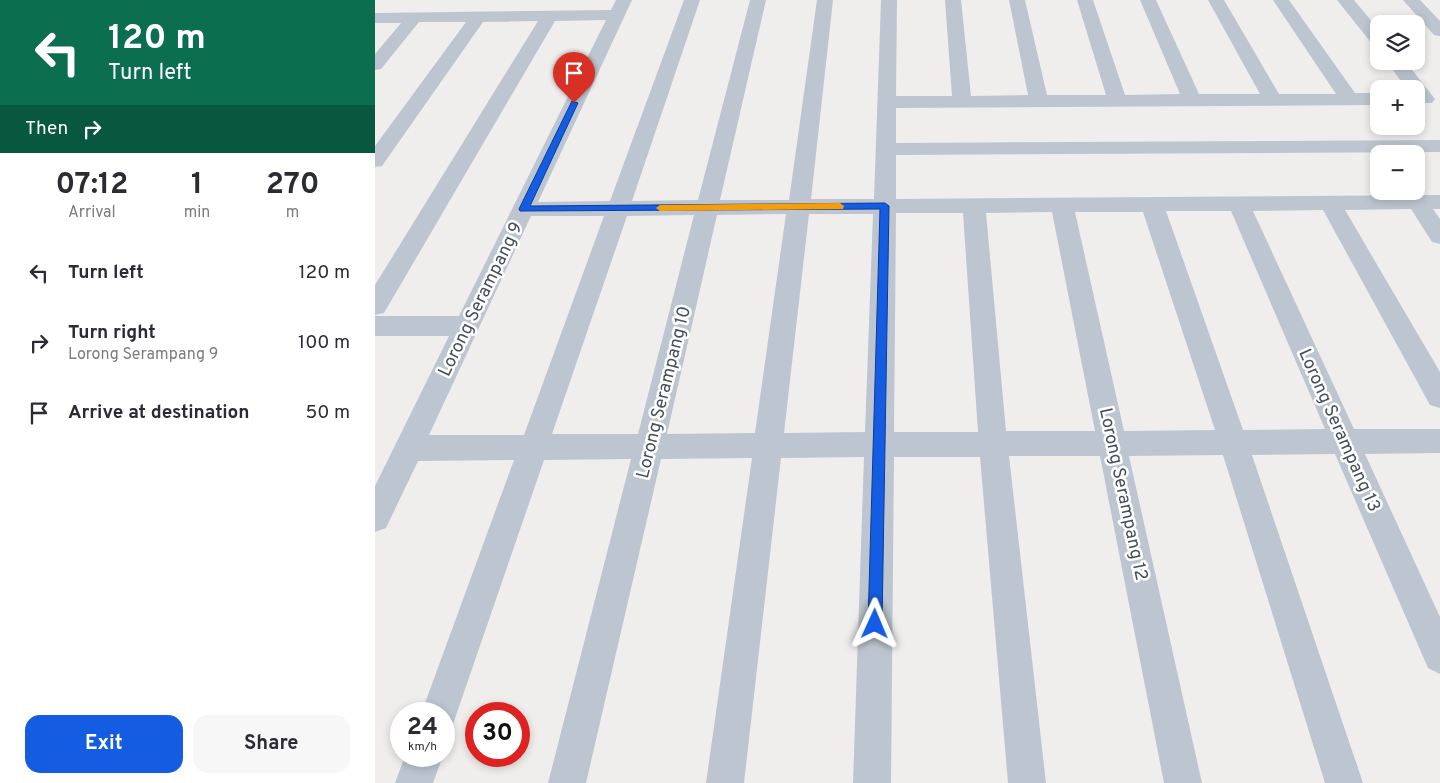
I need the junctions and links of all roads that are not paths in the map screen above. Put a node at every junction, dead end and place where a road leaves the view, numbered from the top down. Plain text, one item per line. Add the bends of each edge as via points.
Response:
1 (692, 0) edge
2 (758, 0) edge
3 (825, 0) edge
4 (889, 0) edge
5 (953, 0) edge
6 (1017, 0) edge
7 (1085, 0) edge
8 (1148, 0) edge
9 (1216, 0) edge
10 (1281, 0) edge
11 (1345, 0) edge
12 (1411, 0) edge
13 (621, 8) edge
14 (549, 16) junction
15 (478, 17) junction
16 (375, 18) edge
17 (415, 18) junction
18 (1370, 31) edge
19 (1440, 31) edge
20 (375, 65) edge
21 (1403, 70) edge
22 (1370, 99) edge
23 (1427, 99) edge
24 (1117, 100) junction
25 (1192, 100) junction
26 (1273, 100) junction
27 (1349, 100) junction
28 (962, 101) junction
29 (1039, 101) junction
30 (887, 102) junction
31 (1440, 146) edge
32 (886, 149) junction
33 (375, 161) edge
34 (1417, 202) junction
35 (1440, 202) edge
36 (1330, 203) junction
37 (1152, 204) junction
38 (1239, 204) junction
39 (1062, 205) junction
40 (885, 206) junction
41 (974, 206) junction
42 (799, 207) junction
43 (618, 208) junction
44 (707, 208) junction
45 (523, 209) junction
46 (1440, 236) edge
47 (375, 306) edge
48 (375, 326) edge
49 (467, 326) junction
50 (1440, 397) edge
51 (1440, 441) edge
52 (1233, 442) junction
53 (1345, 442) junction
54 (1113, 443) junction
55 (879, 444) junction
56 (993, 444) junction
57 (768, 445) junction
58 (649, 446) junction
59 (533, 447) junction
60 (409, 448) junction
61 (375, 518) edge
62 (1440, 656) edge
63 (443, 702) edge
64 (420, 767) edge
65 (414, 783) edge
66 (567, 783) edge
67 (725, 783) edge
68 (871, 783) edge
69 (1027, 783) edge
70 (1183, 783) edge
71 (1344, 783) edge

1 - 43 street
2 - 44 street, Lorong Serampang 10
3 - 42 street
4 - 30 street
5 - 28 street
6 - 29 street
7 - 24 street
8 - 25 street
9 - 26 street
10 - 27 street
11 - 18 street
12 - 19 street
13 - 14 street
13 - 45 street, Lorong Serampang 9
14 - 15 street
14 - 47 street
15 - 17 street
15 - 33 street
16 - 17 street
17 - 20 street
21 - 23 street
22 - 27 street
24 - 25 street
24 - 29 street
25 - 26 street
26 - 27 street
28 - 29 street
28 - 30 street
30 - 32 street
31 - 32 street
32 - 40 street
34 - 35 street
34 - 36 street
34 - 46 street
36 - 38 street
36 - 50 street
37 - 38 street
37 - 39 street
37 - 52 street
38 - 53 street, Lorong Serampang 13
39 - 41 street
39 - 54 street, Lorong Serampang 12
40 - 41 street
40 - 42 street
40 - 55 street
41 - 56 street
42 - 44 street
42 - 57 street
43 - 44 street
43 - 45 street
43 - 59 street
44 - 58 street, Lorong Serampang 10
45 - 49 street, Lorong Serampang 9
48 - 49 street
49 - 60 street, Lorong Serampang 9
51 - 53 street
52 - 53 street
52 - 54 street
52 - 71 street
53 - 62 street, Lorong Serampang 13
54 - 56 street
54 - 70 street, Lorong Serampang 12
55 - 56 street
55 - 57 street
55 - 68 street
56 - 69 street
57 - 58 street
57 - 67 street
58 - 59 street
58 - 66 street, Lorong Serampang 10
59 - 60 street
59 - 63 street
60 - 61 street, Lorong Serampang 9
64 - 65 street

